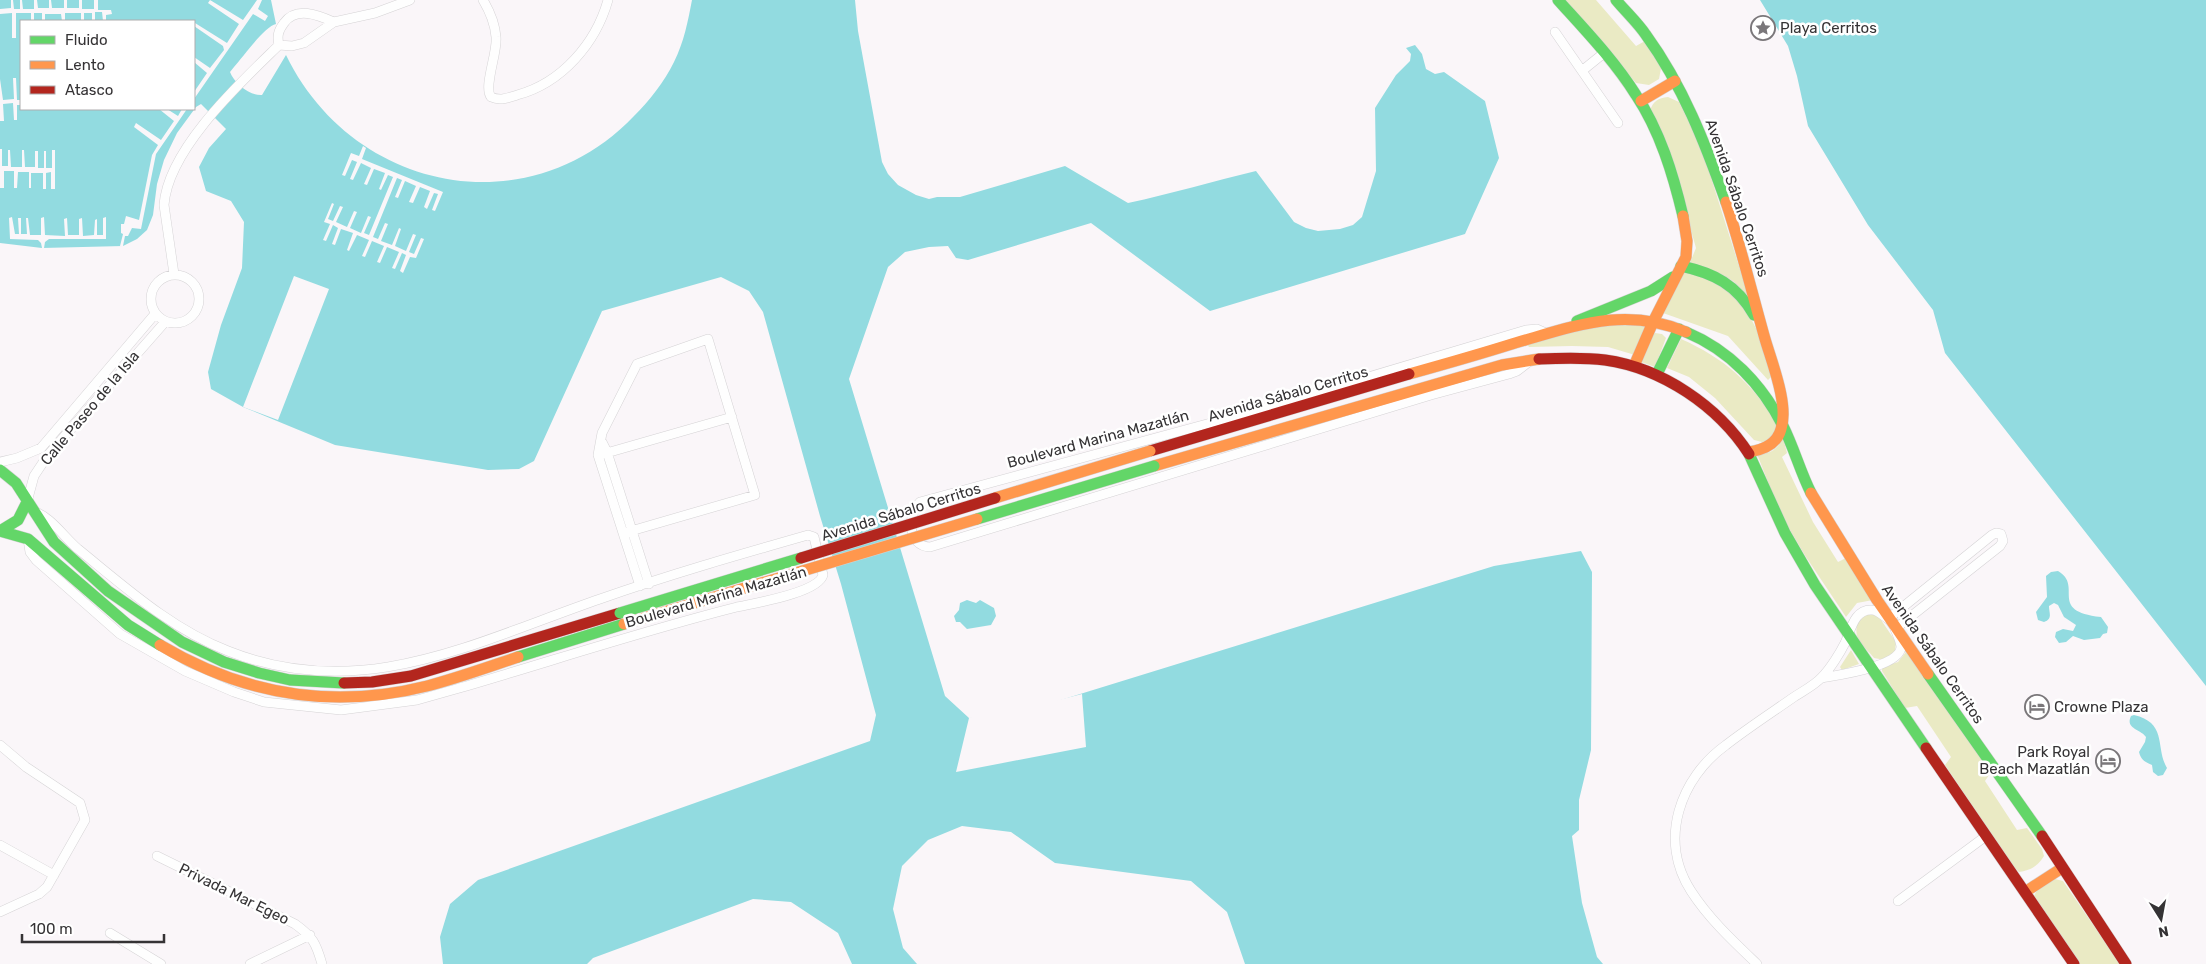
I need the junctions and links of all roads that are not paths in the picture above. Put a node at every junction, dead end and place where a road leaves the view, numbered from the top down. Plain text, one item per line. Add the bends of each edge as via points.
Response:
1 (410, 0) edge
2 (483, 0) edge
3 (608, 0) edge
4 (1558, 0) edge
5 (1616, 0) edge
6 (334, 22) junction
7 (1556, 32) dead end
8 (279, 45) junction
9 (1604, 53) junction
10 (1583, 70) junction
11 (1675, 81) junction
12 (1641, 101) junction
13 (1618, 122) dead end
14 (1679, 270) junction
15 (174, 274) junction
16 (155, 314) junction
17 (165, 322) junction
18 (1652, 322) junction
19 (1566, 328) junction
20 (1679, 329) junction
21 (1765, 340) junction
22 (1634, 366) junction
23 (1658, 374) junction
24 (1268, 411) junction
25 (732, 417) junction
26 (1783, 426) junction
27 (1278, 436) junction
28 (602, 442) junction
29 (41, 448) junction
30 (607, 452) junction
31 (1749, 452) junction
32 (48, 455) junction
33 (598, 455) junction
34 (0, 462) edge
35 (0, 470) edge
36 (30, 507) junction
37 (0, 531) edge
38 (628, 532) junction
39 (645, 585) junction
40 (622, 619) junction
41 (1891, 624) junction
42 (1847, 636) junction
43 (447, 660) junction
44 (1871, 667) junction
45 (1822, 678) junction
46 (454, 684) junction
47 (0, 745) edge
48 (1986, 836) junction
49 (0, 845) edge
50 (157, 856) dead end
51 (2062, 868) junction
52 (54, 875) junction
53 (2025, 892) junction
54 (1898, 901) dead end
55 (0, 912) edge
56 (110, 933) dead end
57 (310, 934) junction
58 (161, 964) edge
59 (250, 964) edge
60 (322, 964) edge
61 (1757, 964) edge
62 (2074, 964) edge
63 (2126, 964) edge

1 - 6 street via 375,13
2 - 3 street via 496,36 488,89 496,100 542,85 578,57 592,37
4 - 9 main road
5 - 11 main road, Avenida Sábalo Cerritos via 1646,35
6 - 8 street via 304,43
6 - 8 street via 310,13 295,14 278,31
7 - 10 street
8 - 15 street via 208,119 180,159 164,197
9 - 10 street
9 - 12 main road
10 - 13 street
11 - 12 main road
11 - 21 main road, Avenida Sábalo Cerritos via 1714,168 1740,246
12 - 14 main road via 1666,160 1686,227 1688,247
14 - 18 main road
14 - 19 main road via 1656,289 1598,310
14 - 21 main road via 1714,275 1739,290
15 - 16 street via 161,278 152,288 150,302
15 - 17 street via 193,282 199,300 188,320 173,324
16 - 17 street
16 - 29 street, Calle Paseo de la Isla
17 - 32 street, Calle Paseo de la Isla
18 - 19 main road, Avenida Sábalo Cerritos via 1598,320
18 - 20 main road, Avenida Sábalo Cerritos
18 - 22 main road
19 - 24 main road, Avenida Sábalo Cerritos
20 - 23 main road
20 - 26 main road, Avenida Sábalo Cerritos via 1710,342 1732,358 1761,390
21 - 26 main road, Avenida Sábalo Cerritos via 1780,397
22 - 23 main road, Avenida Sábalo Cerritos
22 - 27 main road, Avenida Sábalo Cerritos via 1591,358 1533,358 1483,370
23 - 31 main road, Avenida Sábalo Cerritos via 1696,398 1730,429
24 - 27 street, Boulevard Marina Mazatlán via 920,502 911,516 915,539 923,547 930,548
24 - 40 main road, Avenida Sábalo Cerritos, bridge via 1150,452
25 - 28 street via 708,339 637,364 602,433
25 - 30 street
25 - 38 street via 755,495
26 - 31 main road via 1768,448
26 - 41 main road, Avenida Sábalo Cerritos via 1804,479 1824,517
27 - 40 main road, Avenida Sábalo Cerritos, bridge via 1154,466
28 - 30 street
28 - 33 street
29 - 32 street
29 - 34 street, Calle Paseo de la Isla
30 - 33 street
30 - 38 street
31 - 42 main road, Avenida Sábalo Cerritos via 1785,534
32 - 36 street, Calle Paseo de la Isla via 34,476
33 - 38 street
35 - 36 main road, Boulevard Marina Mazatlán via 16,484
36 - 37 main road via 18,520
36 - 43 main road, Boulevard Marina Mazatlán via 54,542 108,591 182,642 224,662 290,680 323,684 411,676
37 - 46 main road, Boulevard Marina Mazatlán via 28,540 128,625 184,659 227,677 305,697 346,698
38 - 39 street
39 - 43 street, Boulevard Marina Mazatlán
39 - 46 street, Boulevard Marina Mazatlán via 808,535 814,537 823,575 816,584 788,595
40 - 43 main road, Boulevard Marina Mazatlán
40 - 46 main road, Boulevard Marina Mazatlán
41 - 41 street via 2000,546 2003,541 2001,534 1992,535
41 - 42 street via 1875,610 1864,611 1856,618
41 - 44 street via 1900,652 1892,660
41 - 51 main road, Avenida Sábalo Cerritos via 2005,781
42 - 44 main road, Avenida Sábalo Cerritos
42 - 45 street
44 - 45 street
44 - 48 main road, Avenida Sábalo Cerritos
45 - 61 street via 1707,760 1691,780 1681,801 1676,839 1690,891
47 - 52 street via 26,767 80,803 83,810 85,820
48 - 53 main road, Avenida Sábalo Cerritos
48 - 54 street
49 - 52 street
50 - 57 street, Privada Mar Egeo
51 - 53 main road
51 - 63 main road, Avenida Sábalo Cerritos
52 - 55 street via 39,894
53 - 62 main road, Avenida Sábalo Cerritos
56 - 58 street
57 - 59 street
57 - 60 street

